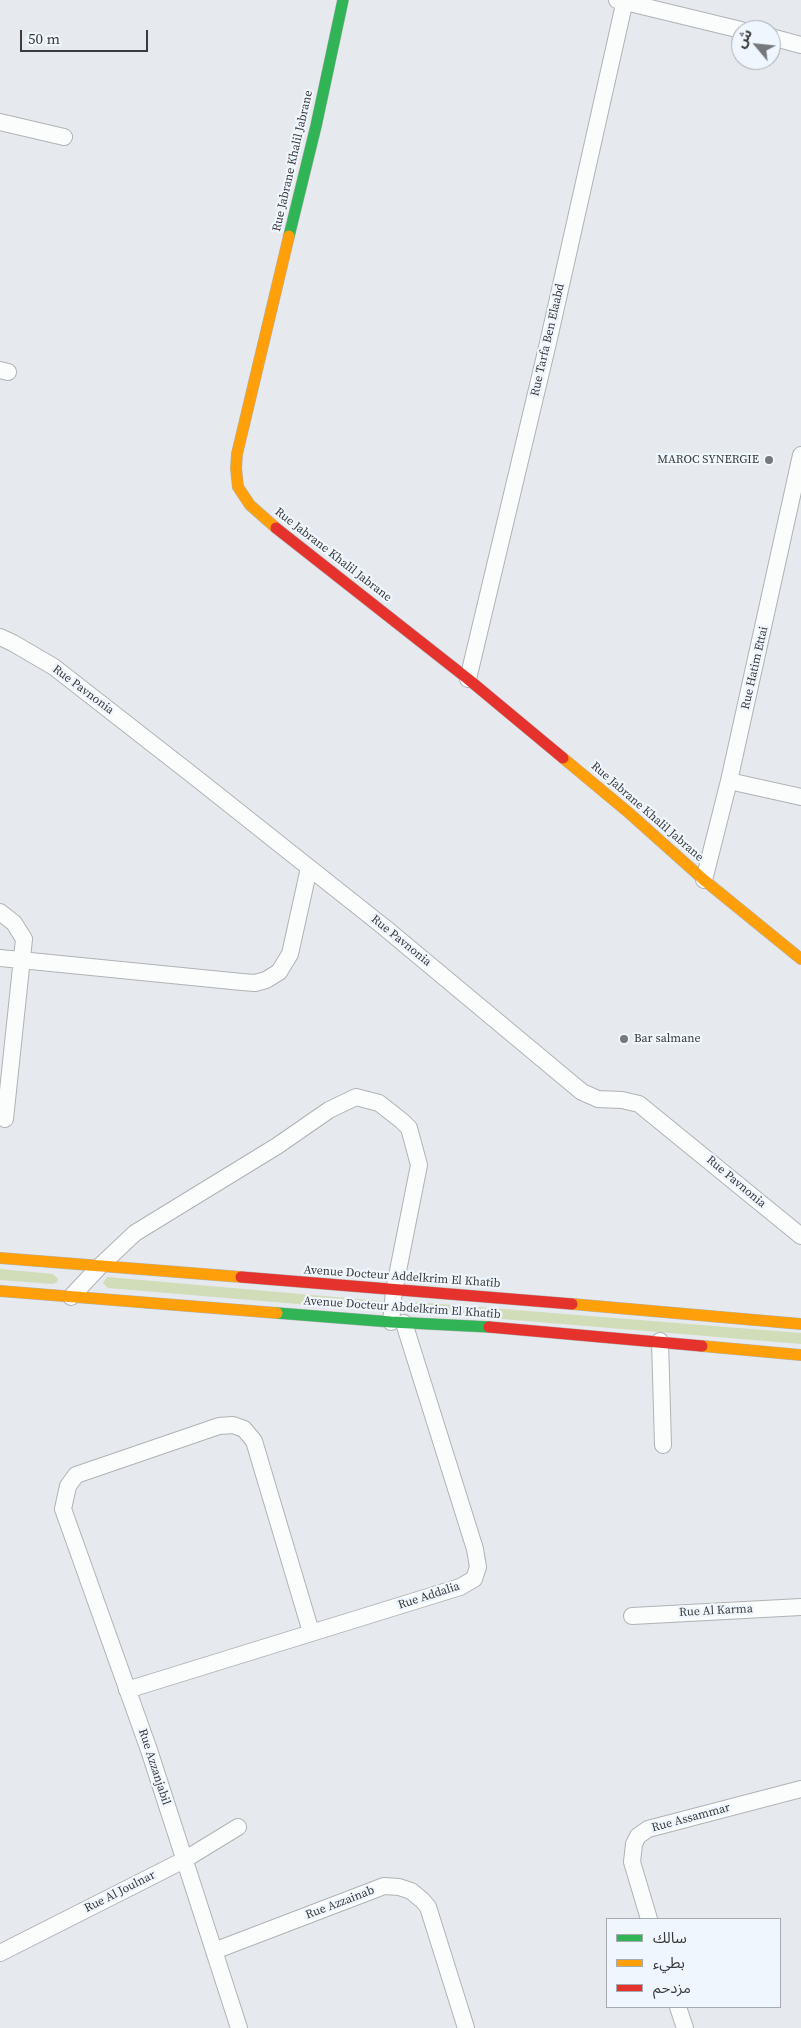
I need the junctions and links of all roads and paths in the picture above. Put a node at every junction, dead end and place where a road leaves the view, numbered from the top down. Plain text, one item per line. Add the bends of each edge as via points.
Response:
1 (343, 0) edge
2 (622, 1) edge
3 (731, 28) edge
4 (781, 39) edge
5 (801, 44) edge
6 (0, 122) edge
7 (64, 137) dead end
8 (801, 455) edge
9 (0, 637) edge
10 (468, 679) junction
11 (729, 781) junction
12 (801, 797) edge
13 (309, 868) junction
14 (704, 880) junction
15 (0, 912) edge
16 (0, 958) edge
17 (801, 959) edge
18 (22, 960) junction
19 (6, 1119) dead end
20 (801, 1236) edge
21 (0, 1258) edge
22 (99, 1267) junction
23 (0, 1291) edge
24 (394, 1291) junction
25 (71, 1297) junction
26 (397, 1322) junction
27 (801, 1324) edge
28 (660, 1341) junction
29 (801, 1355) edge
30 (663, 1445) dead end
31 (801, 1607) edge
32 (632, 1616) dead end
33 (311, 1632) junction
34 (127, 1690) junction
35 (801, 1789) edge
36 (238, 1827) dead end
37 (184, 1860) junction
38 (649, 1918) edge
39 (214, 1951) junction
40 (0, 1953) edge
41 (678, 2008) edge
42 (239, 2028) edge
43 (466, 2028) edge
44 (685, 2028) edge

1 - 10 main road, Rue Jabrane Khalil Jabrane via 237,454 236,479 244,497 268,522
2 - 3 street
2 - 10 street, Rue Tarfa Ben Elaabd via 548,343
4 - 5 street
6 - 7 street
8 - 11 street, Rue Hatim Ettai
9 - 13 street, Rue Pavnonia via 60,672
10 - 14 main road, Rue Jabrane Khalil Jabrane
11 - 12 street
11 - 14 street, Rue Hatim Ettai
13 - 18 street via 290,954 279,972 266,980 254,983
13 - 20 street, Rue Pavnonia via 582,1092 598,1099 639,1104
14 - 17 main road, Rue Jabrane Khalil Jabrane
15 - 18 street via 14,923 24,939
16 - 18 street
18 - 19 street
21 - 22 main road, Avenue Docteur Addelkrim El Khatib
22 - 24 main road, Avenue Docteur Addelkrim El Khatib
22 - 24 street via 135,1233 277,1146 329,1110 356,1097 379,1103 409,1128 419,1165
22 - 25 street
23 - 25 main road, Avenue Docteur Abdelkrim El Khatib
24 - 26 street
24 - 27 main road, Avenue Docteur Addelkrim El Khatib
25 - 26 main road, Avenue Docteur Abdelkrim El Khatib
26 - 28 main road, Avenue Docteur Abdelkrim El Khatib
26 - 33 street, Rue Addalia via 476,1549 476,1574 474,1579 460,1586
28 - 29 main road, Avenue Docteur Abdelkrim El Khatib
28 - 30 street
31 - 32 street, Rue Al Karma
33 - 34 street, Rue Addalia
33 - 34 street, Rue Azzanjabil via 254,1441 238,1426 219,1426 76,1475 65,1493 63,1509
34 - 37 street, Rue Azzanjabil
35 - 38 street, Rue Assammar via 648,1829 638,1836 632,1862
36 - 37 street, Rue Al Joulnar
37 - 39 street, Rue Azzanjabil
37 - 40 street, Rue Al Joulnar
39 - 42 street, Rue Azzanjabil
39 - 43 street, Rue Azzainab via 384,1886 398,1887 411,1891 428,1908
41 - 44 street

